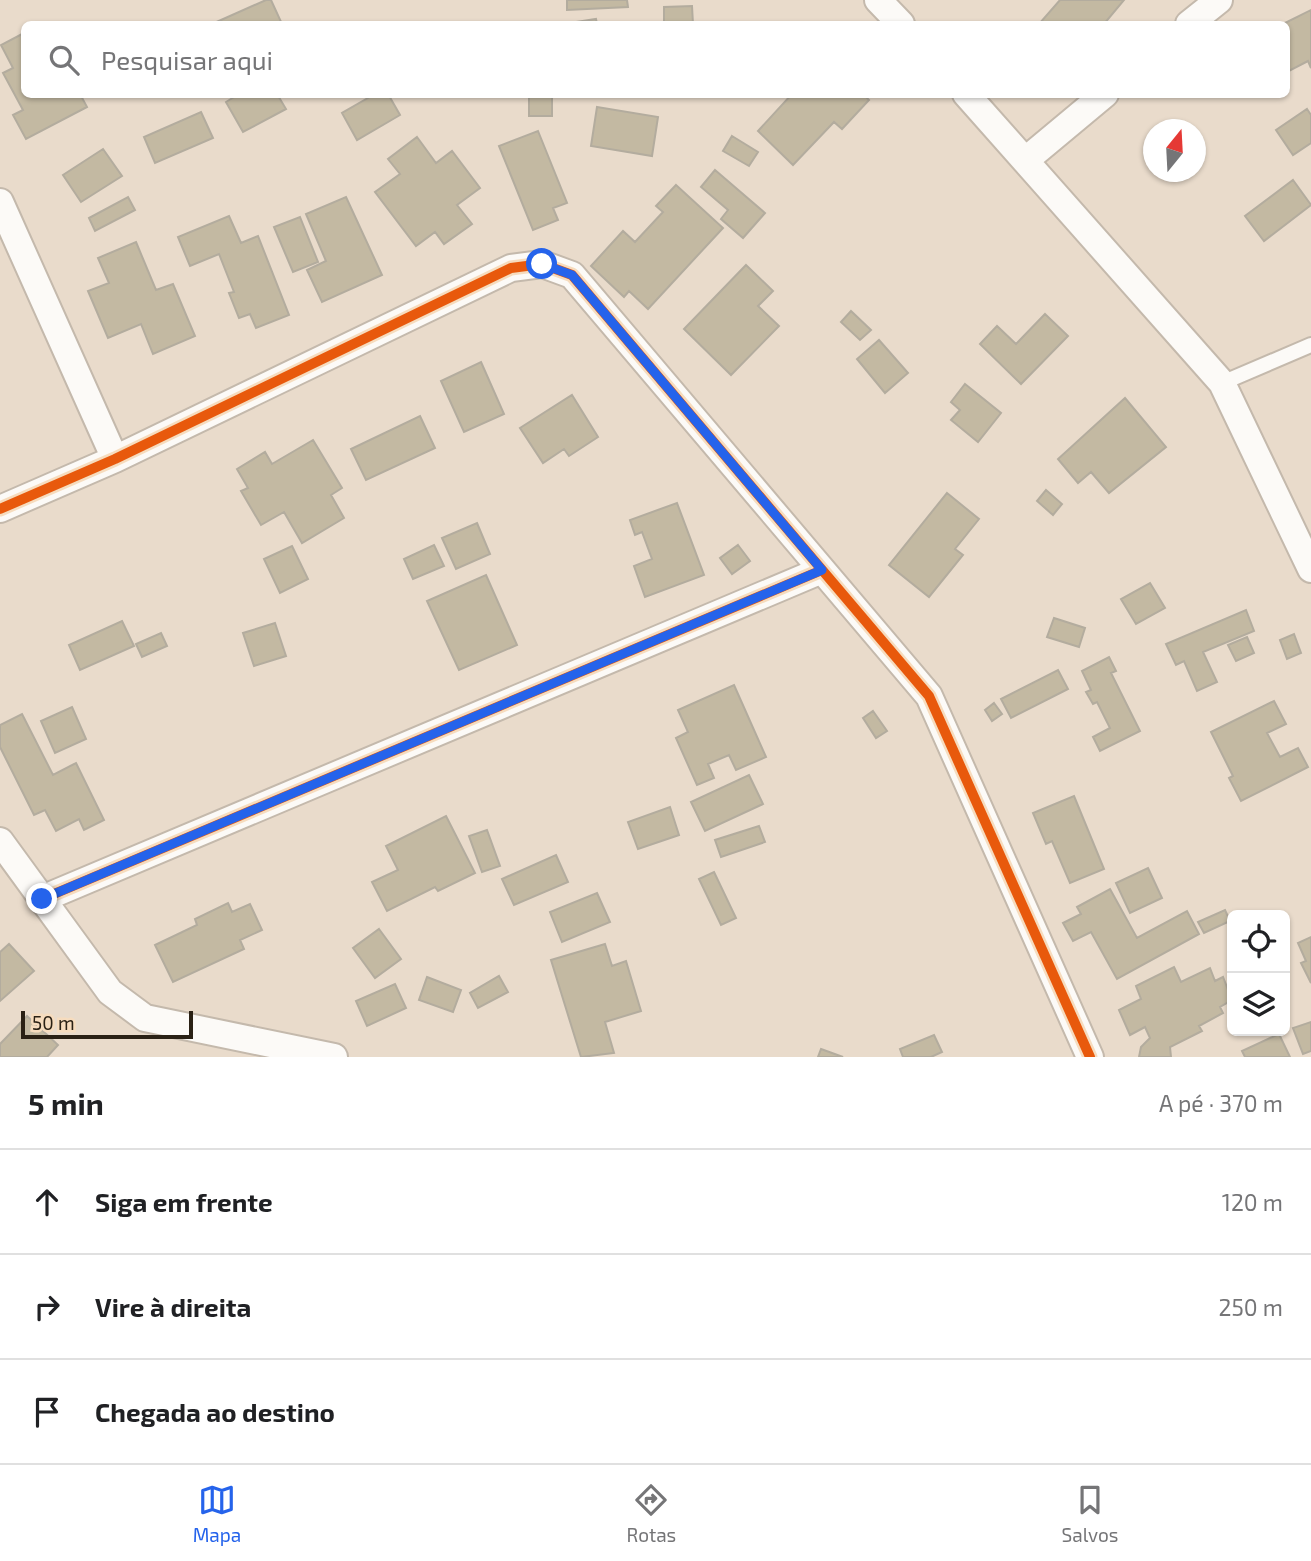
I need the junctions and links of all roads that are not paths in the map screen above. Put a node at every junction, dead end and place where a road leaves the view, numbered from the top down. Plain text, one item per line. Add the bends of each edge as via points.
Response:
1 (878, 0) edge
2 (1219, 0) edge
3 (898, 21) edge
4 (1193, 21) edge
5 (970, 98) edge
6 (1100, 98) edge
7 (1027, 159) junction
8 (0, 202) edge
9 (1311, 345) edge
10 (1222, 383) junction
11 (115, 459) junction
12 (0, 509) edge
13 (1311, 569) edge
14 (822, 570) junction
15 (0, 842) edge
16 (42, 899) junction
17 (334, 1057) edge
18 (1090, 1057) edge

1 - 3 street
2 - 4 street
5 - 7 street
6 - 7 street
7 - 10 street
8 - 11 street
9 - 10 lane
10 - 13 street
11 - 12 street
11 - 14 street via 511,268 542,264 572,275
14 - 16 street
14 - 18 street via 929,696
15 - 16 street
16 - 17 street via 110,992 145,1018

